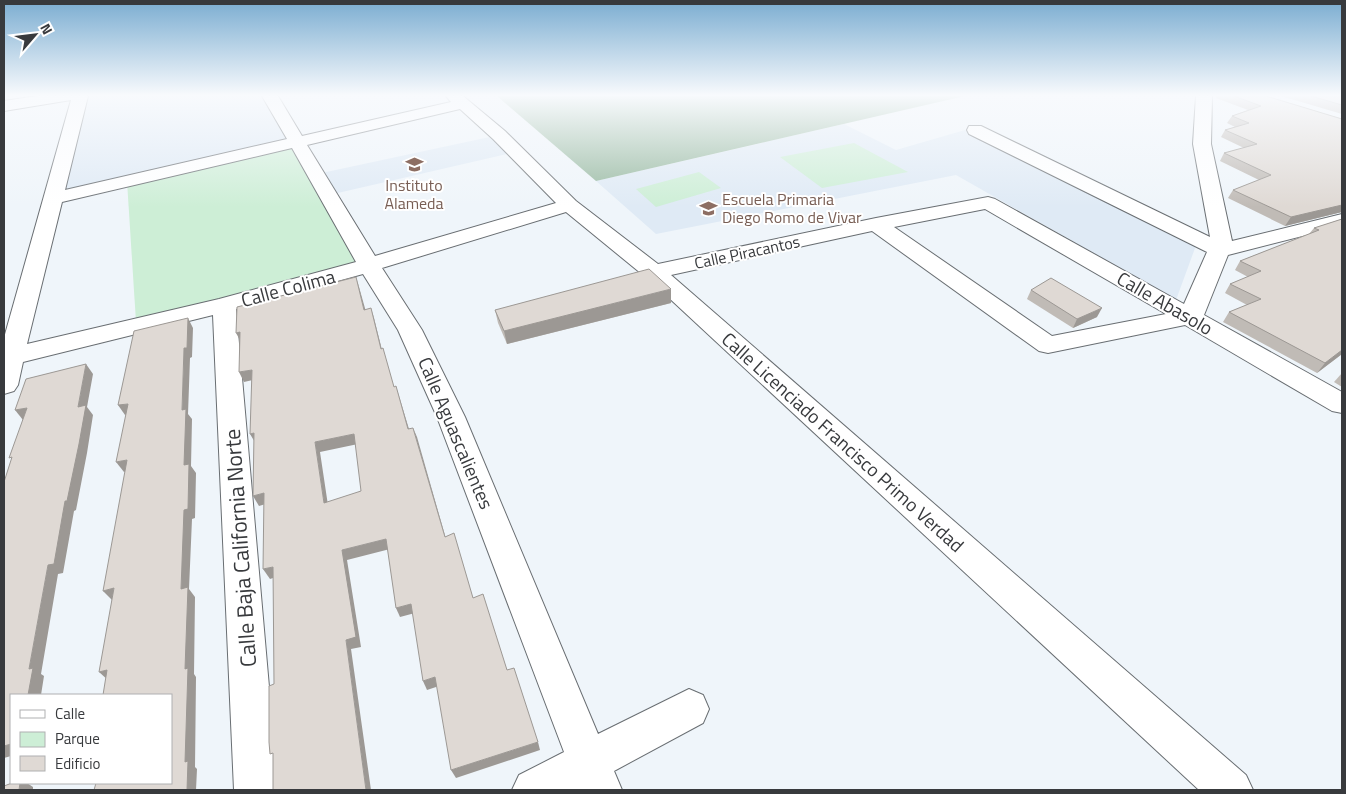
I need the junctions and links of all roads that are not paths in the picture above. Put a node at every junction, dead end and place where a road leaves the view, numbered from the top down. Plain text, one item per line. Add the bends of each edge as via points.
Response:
1 (71, 133) edge
2 (293, 133) edge
3 (332, 133) edge
4 (497, 133) edge
5 (980, 133) edge
6 (1202, 133) edge
7 (298, 142) junction
8 (54, 198) junction
9 (988, 203) joint
10 (569, 205) junction
11 (1342, 220) edge
12 (876, 224) junction
13 (1220, 250) junction
14 (370, 265) junction
15 (654, 272) junction
16 (224, 305) junction
17 (1190, 317) junction
18 (8, 357) edge
19 (4, 385) edge
20 (1342, 404) edge
21 (690, 709) dead end
22 (595, 776) edge
23 (256, 790) edge
24 (534, 790) edge
25 (1231, 790) edge

1 - 8 street
2 - 7 street, Calle Aguascalientes
3 - 7 street
4 - 10 street, Calle Licenciado Francisco Primo Verdad
5 - 13 street
6 - 13 street via 1222,242
7 - 8 street
7 - 14 street, Calle Aguascalientes
8 - 18 street
9 - 12 street, Calle Piracantos
9 - 17 street, Calle Abasolo
10 - 14 street, Calle Colima
10 - 15 street, Calle Licenciado Francisco Primo Verdad
11 - 13 street
12 - 15 street, Calle Piracantos
12 - 17 street via 1048,345
13 - 17 street
14 - 16 street, Calle Colima
14 - 22 street, Calle Aguascalientes via 410,330 451,417
15 - 25 street, Calle Licenciado Francisco Primo Verdad
16 - 18 street, Calle Colima
16 - 23 street, Calle Baja California Norte
17 - 20 street, Calle Abasolo
18 - 19 street
21 - 22 street
22 - 24 street

